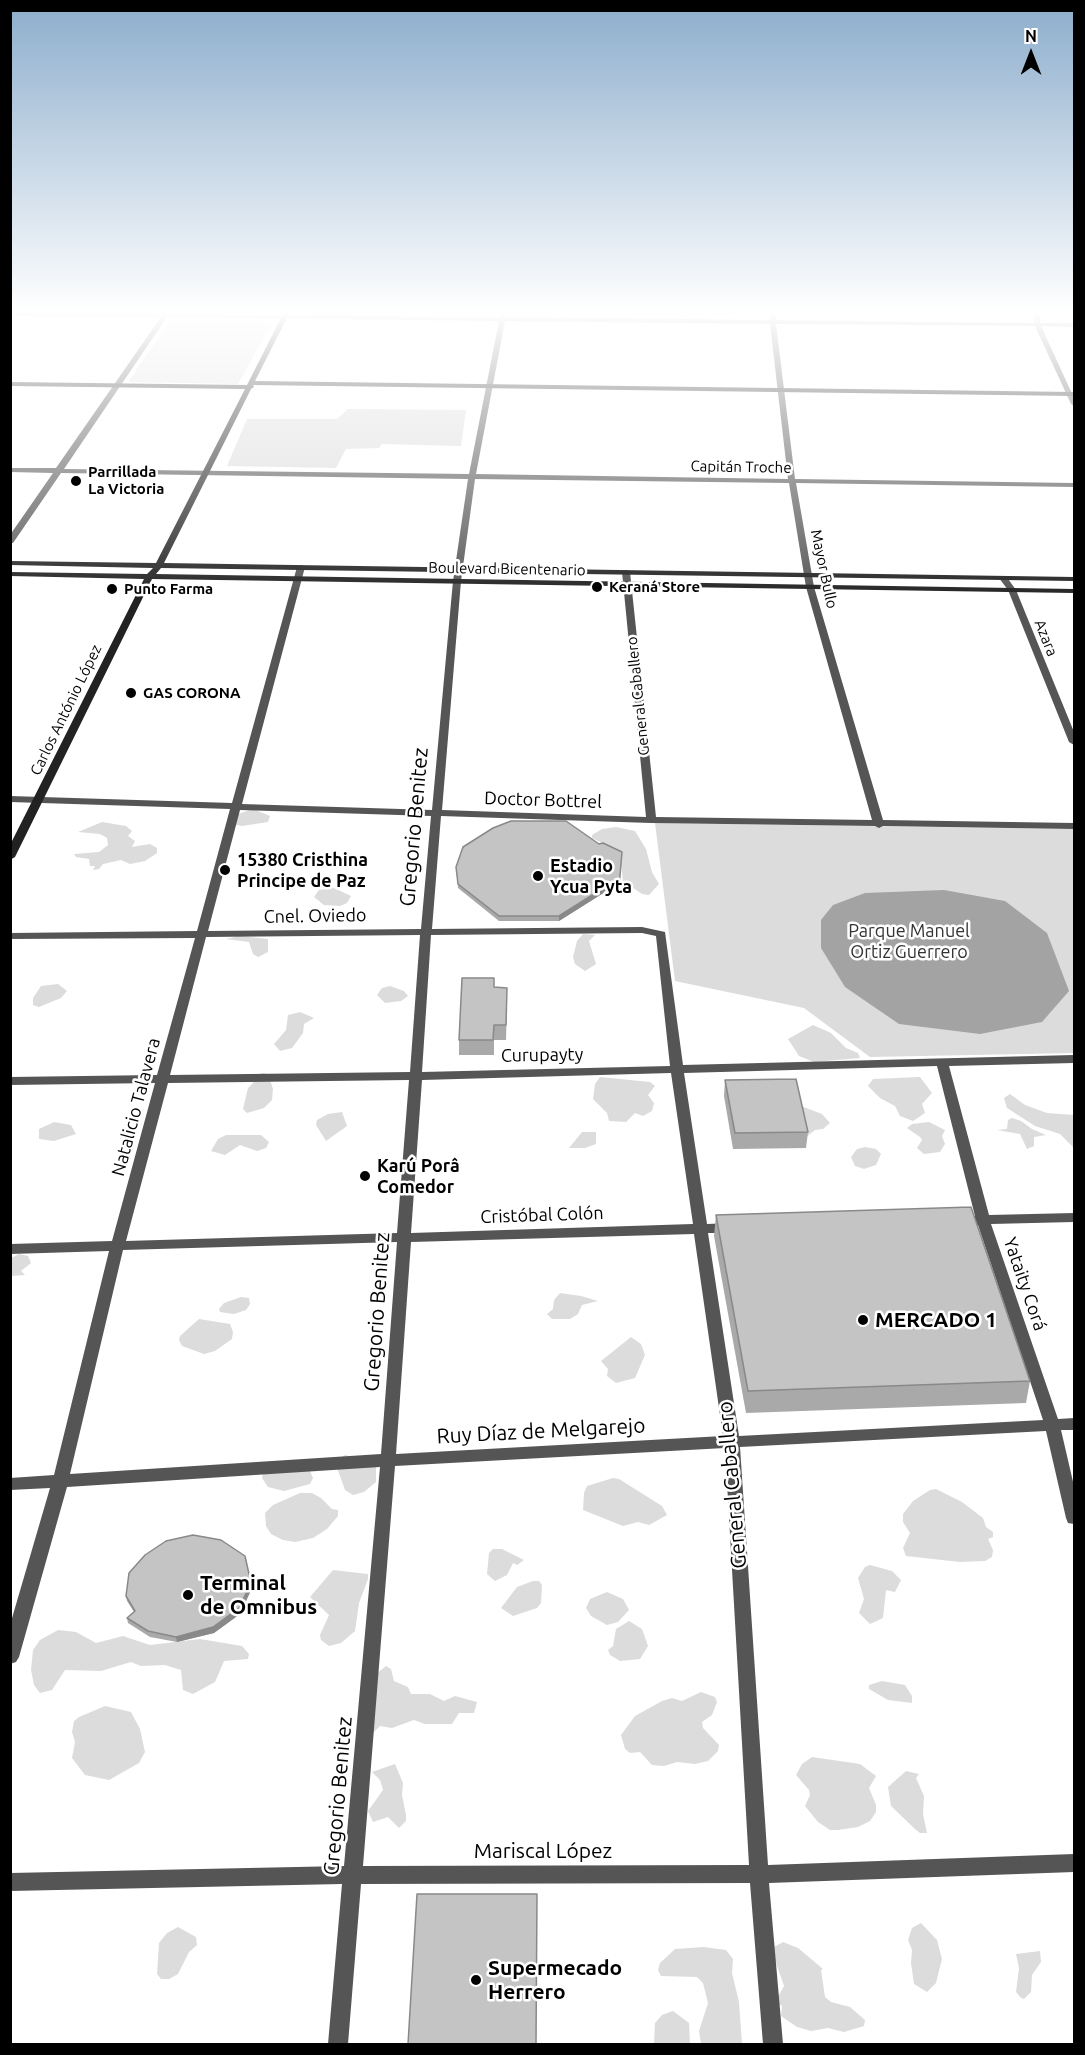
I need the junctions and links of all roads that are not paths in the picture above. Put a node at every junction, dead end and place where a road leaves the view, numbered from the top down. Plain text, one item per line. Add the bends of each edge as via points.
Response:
1 (103, 408) edge
2 (240, 408) edge
3 (484, 408) edge
4 (783, 408) edge
5 (10, 470) edge
6 (60, 470) junction
7 (207, 472) junction
8 (472, 476) junction
9 (792, 481) junction
10 (1074, 485) edge
11 (10, 541) edge
12 (10, 563) edge
13 (159, 565) junction
14 (626, 572) junction
15 (299, 573) junction
16 (10, 574) edge
17 (809, 575) junction
18 (148, 576) junction
19 (459, 576) junction
20 (1004, 578) junction
21 (1074, 579) edge
22 (627, 584) junction
23 (810, 587) junction
24 (1012, 590) junction
25 (1074, 591) edge
26 (1074, 742) edge
27 (10, 799) edge
28 (39, 800) junction
29 (236, 806) junction
30 (437, 813) junction
31 (651, 820) junction
32 (879, 825) junction
33 (1074, 826) edge
34 (10, 857) edge
35 (656, 931) joint
36 (426, 932) junction
37 (201, 935) junction
38 (10, 936) edge
39 (1074, 1059) edge
40 (942, 1061) junction
41 (677, 1070) junction
42 (415, 1076) junction
43 (162, 1080) junction
44 (10, 1081) edge
45 (1074, 1217) edge
46 (983, 1220) junction
47 (947, 1221) edge
48 (747, 1227) edge
49 (699, 1229) junction
50 (402, 1238) junction
51 (117, 1247) junction
52 (10, 1250) edge
53 (1074, 1424) edge
54 (1052, 1425) junction
55 (732, 1443) junction
56 (388, 1460) junction
57 (60, 1482) junction
58 (10, 1484) edge
59 (1074, 1518) edge
60 (10, 1657) edge
61 (1074, 1863) edge
62 (759, 1874) junction
63 (352, 1875) junction
64 (10, 1882) edge
65 (338, 2044) edge
66 (773, 2044) edge

1 - 6 street
2 - 7 main road, Carlos António López
3 - 8 street, Gregorio Benitez
4 - 9 street, Mayor Bullo
5 - 6 street, Capitán Troche
6 - 7 street, Capitán Troche
6 - 11 street
7 - 8 street, Capitán Troche
7 - 13 main road, Carlos António López
8 - 9 street, Capitán Troche
8 - 19 street, Gregorio Benitez
9 - 10 street, Capitán Troche
9 - 17 street, Mayor Bullo
12 - 13 main road, Boulevard Bicentenario
13 - 15 main road, Boulevard Bicentenario
13 - 18 main road, Carlos António López
14 - 17 main road, Boulevard Bicentenario
14 - 19 main road, Boulevard Bicentenario
14 - 22 street, General Caballero
15 - 18 main road, Boulevard Bicentenario
15 - 19 main road, Boulevard Bicentenario
15 - 29 street, Natalicio Talavera
16 - 18 main road, Boulevard Bicentenario
17 - 20 main road, Boulevard Bicentenario
17 - 23 street, Mayor Bullo
18 - 28 main road, Carlos António López
19 - 22 main road, Boulevard Bicentenario
19 - 30 street, Gregorio Benitez
20 - 21 main road, Boulevard Bicentenario
20 - 24 street, Azara
22 - 23 main road, Boulevard Bicentenario
22 - 31 street, General Caballero
23 - 24 main road, Boulevard Bicentenario
23 - 32 street, Mayor Bullo
24 - 25 main road, Boulevard Bicentenario
24 - 26 street, Azara
27 - 28 street, Doctor Bottrel
28 - 29 street, Doctor Bottrel
28 - 34 main road, Carlos António López
29 - 30 street, Doctor Bottrel
29 - 37 street, Natalicio Talavera
30 - 31 street, Doctor Bottrel
30 - 36 street, Gregorio Benitez
31 - 32 street, Doctor Bottrel
32 - 33 street, Doctor Bottrel
35 - 36 street, Cnel. Oviedo
35 - 41 street, General Caballero via 663,938
36 - 37 street, Cnel. Oviedo
36 - 42 street, Gregorio Benitez
37 - 38 street, Cnel. Oviedo
37 - 43 street, Natalicio Talavera
39 - 40 street, Curupayty
40 - 41 street, Curupayty
40 - 46 street, Yataity Corá
41 - 42 street, Curupayty
41 - 49 street, General Caballero
42 - 43 street, Curupayty
42 - 50 street, Gregorio Benitez
43 - 44 street, Curupayty
43 - 51 street, Natalicio Talavera
45 - 46 street
46 - 47 street
46 - 54 street, Yataity Corá
48 - 49 street, Cristóbal Colón
49 - 50 street, Cristóbal Colón
49 - 55 street, General Caballero
50 - 51 street, Cristóbal Colón
50 - 56 street, Gregorio Benitez
51 - 52 street, Cristóbal Colón
51 - 57 street, Natalicio Talavera
53 - 54 street, Ruy Díaz de Melgarejo
54 - 55 street, Ruy Díaz de Melgarejo
54 - 59 street, Yataity Corá
55 - 56 street, Ruy Díaz de Melgarejo
55 - 62 street, General Caballero
56 - 57 street, Ruy Díaz de Melgarejo
56 - 63 street, Gregorio Benitez
57 - 58 street, Ruy Díaz de Melgarejo
57 - 60 street, Natalicio Talavera
61 - 62 street, Mariscal López
62 - 63 street, Mariscal López
62 - 66 street, General Caballero
63 - 64 street, Mariscal López
63 - 65 street, Gregorio Benitez

